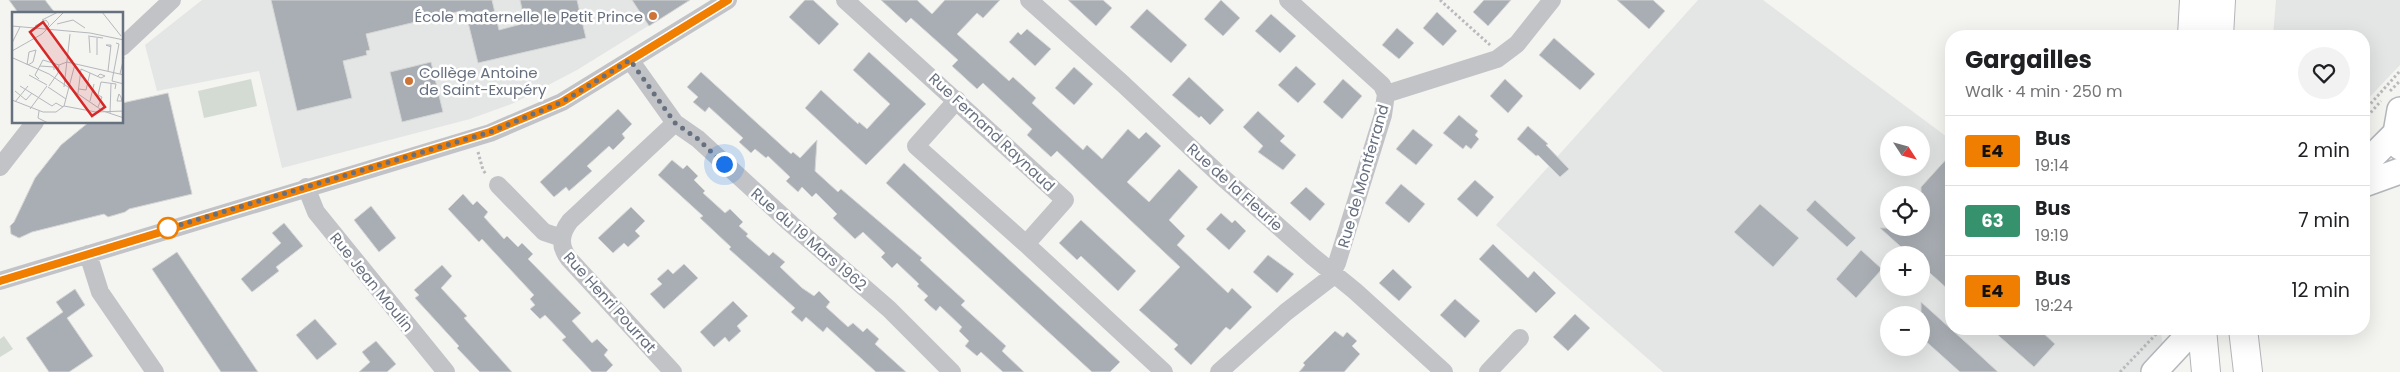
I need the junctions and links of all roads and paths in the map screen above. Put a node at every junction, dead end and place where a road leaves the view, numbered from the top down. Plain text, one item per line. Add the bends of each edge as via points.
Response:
1 (172, 0) edge
2 (728, 0) edge
3 (845, 0) edge
4 (1028, 0) edge
5 (1440, 0) edge
6 (1552, 0) edge
7 (2194, 0) edge
8 (2221, 0) edge
9 (2236, 0) edge
10 (1290, 1) edge
11 (2192, 30) edge
12 (2220, 30) edge
13 (2235, 30) edge
14 (124, 45) edge
15 (1497, 58) junction
16 (630, 60) junction
17 (2400, 71) edge
18 (1386, 94) junction
19 (957, 100) junction
20 (2370, 104) edge
21 (675, 123) junction
22 (33, 124) edge
23 (2399, 130) edge
24 (480, 157) dead end
25 (2370, 159) edge
26 (0, 167) edge
27 (483, 170) dead end
28 (2400, 171) edge
29 (2370, 182) edge
30 (498, 185) dead end
31 (306, 187) junction
32 (562, 238) junction
33 (1026, 244) junction
34 (88, 254) junction
35 (1332, 272) junction
36 (0, 280) edge
37 (2155, 335) edge
38 (2194, 335) edge
39 (2198, 335) edge
40 (2200, 335) edge
41 (2230, 335) edge
42 (2244, 335) edge
43 (1520, 338) dead end
44 (155, 372) edge
45 (446, 372) edge
46 (673, 372) edge
47 (952, 372) edge
48 (1164, 372) edge
49 (1219, 372) edge
50 (1444, 372) edge
51 (1488, 372) edge
52 (2120, 372) edge
53 (2154, 372) edge
54 (2192, 372) edge
55 (2206, 372) edge
56 (2233, 372) edge
57 (2248, 372) edge

1 - 14 street
2 - 16 street
3 - 19 street, Rue Fernand Raynaud
4 - 35 street, Rue de la Fleurie
5 - 15 path via 1493,48
6 - 15 street, Rue de Montferrand via 1517,44
7 - 11 highway
8 - 12 highway
9 - 13 highway
10 - 18 street via 1382,85
15 - 18 street, Rue de Montferrand
16 - 21 street, Rue du 19 Mars 1962
16 - 31 street via 562,102 490,132
17 - 20 path
18 - 35 street, Rue de Montferrand via 1383,115
19 - 33 street, Rue Fernand Raynaud via 1065,200
19 - 33 street via 916,146
21 - 32 street, Rue Henri Pourrat via 570,221
21 - 47 street, Rue du 19 Mars 1962 via 698,139 889,309
22 - 26 street
23 - 25 main road
24 - 27 path
28 - 29 main road
30 - 32 street via 544,232
31 - 34 street
31 - 45 street, Rue Jean Moulin via 316,212
32 - 46 street, Rue Henri Pourrat via 562,250 569,259
33 - 48 street
34 - 36 street
34 - 44 street via 100,292
35 - 49 street via 1329,279 1286,312
35 - 50 street, Rue de la Fleurie
37 - 52 path
38 - 53 main road
39 - 54 highway
40 - 55 highway
41 - 56 highway
42 - 57 highway
43 - 51 street

